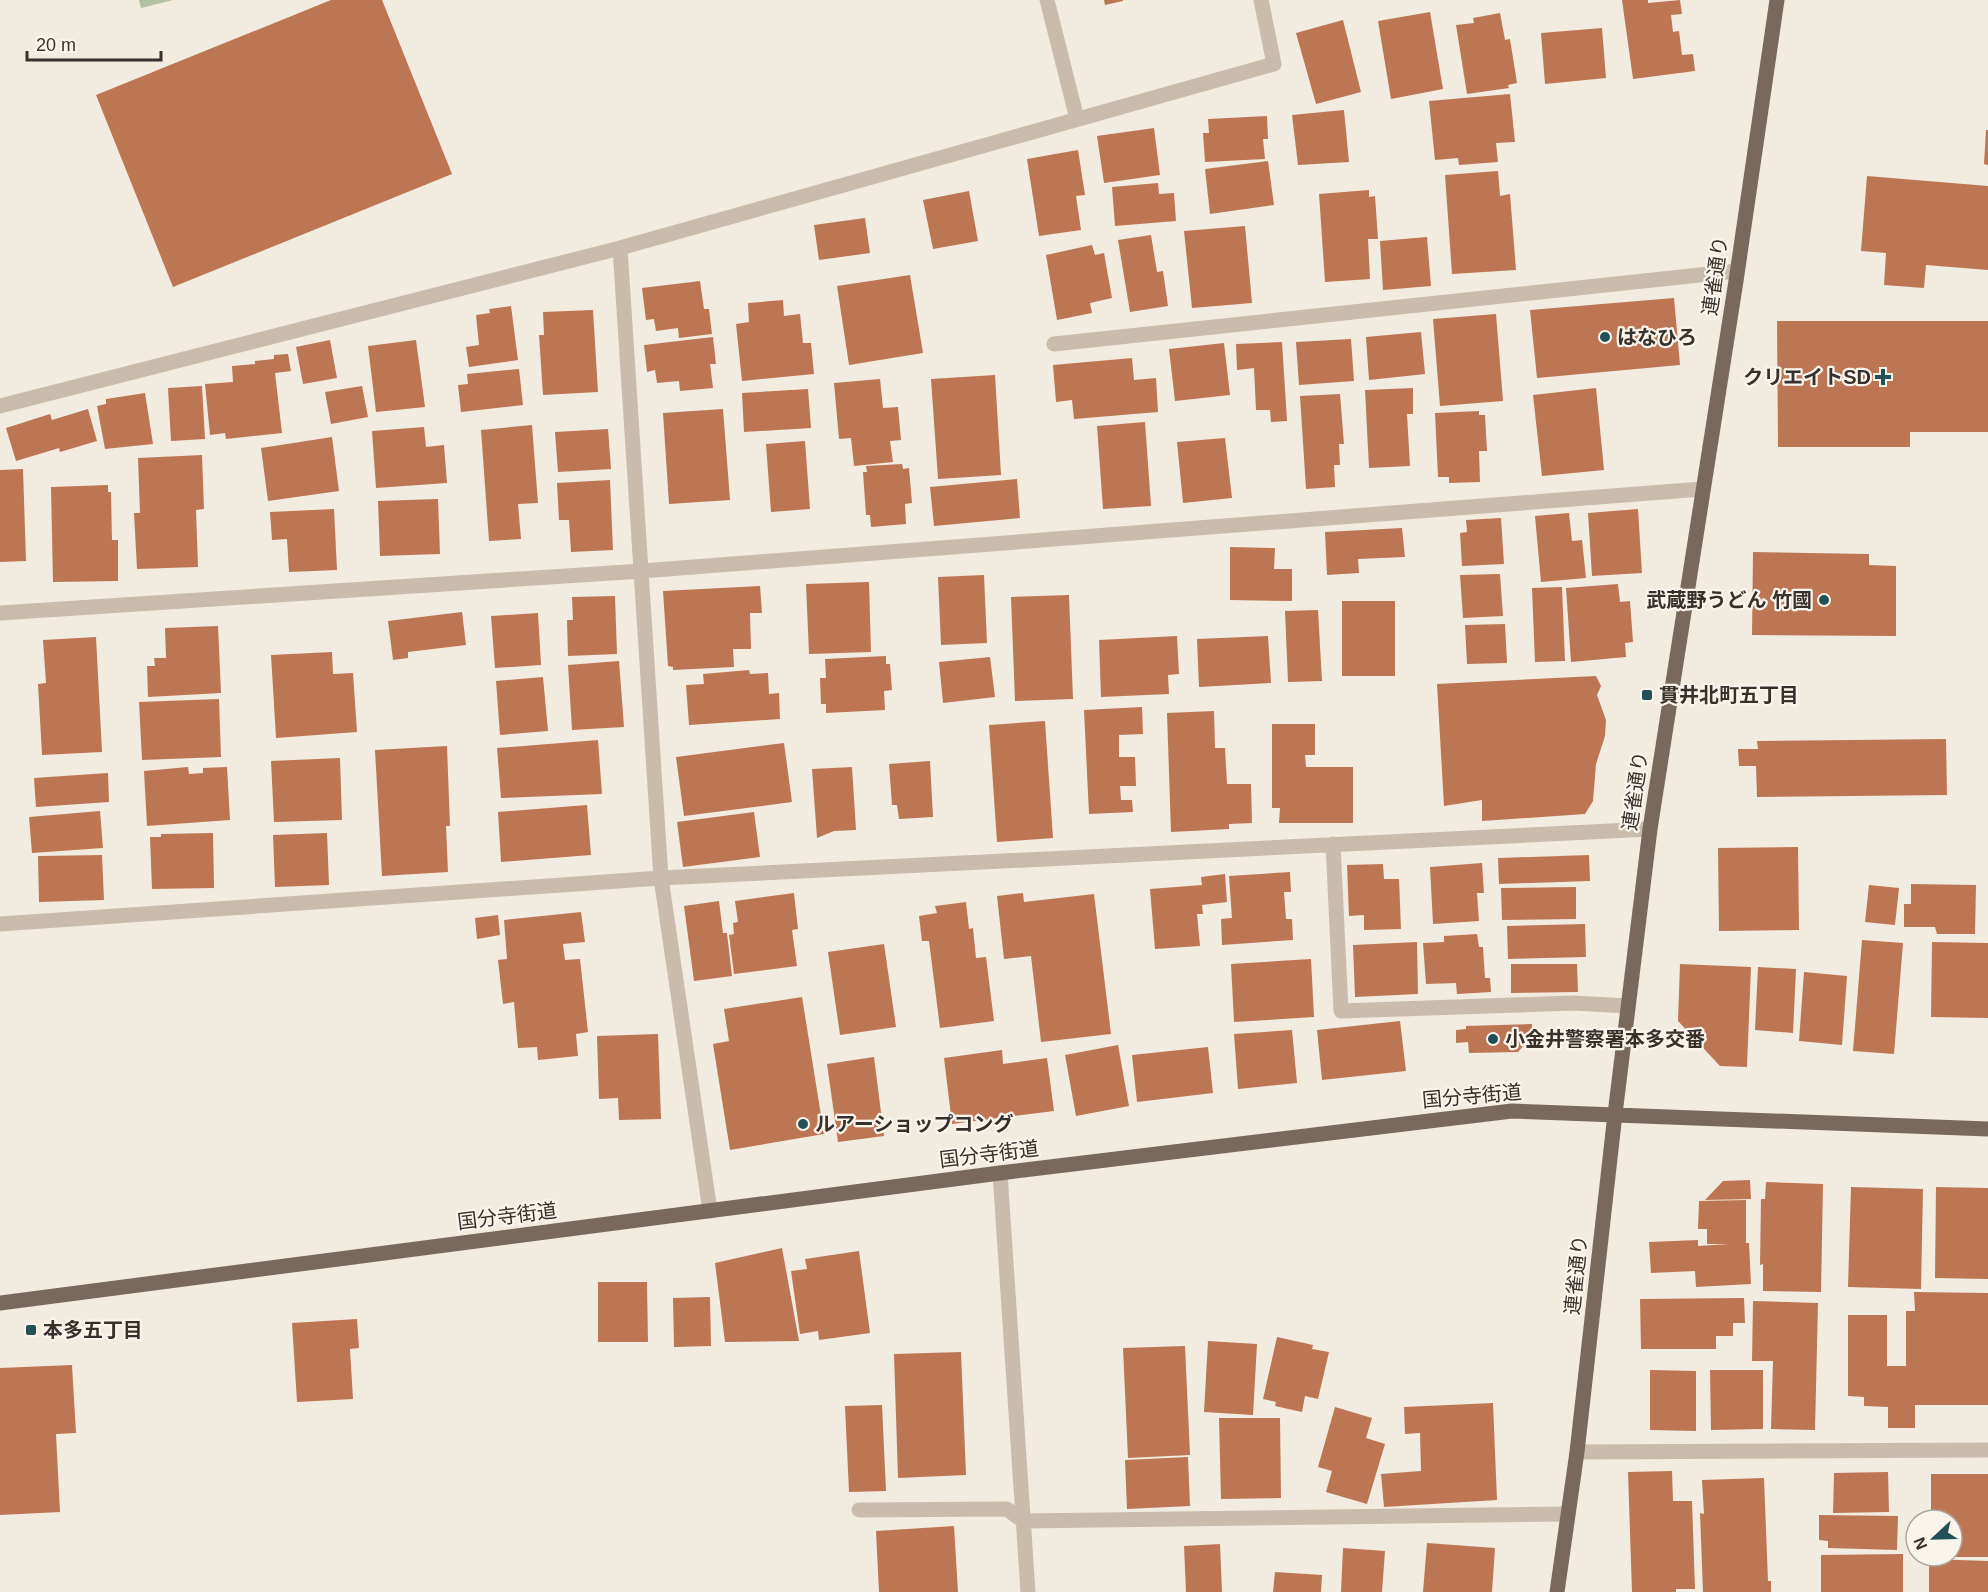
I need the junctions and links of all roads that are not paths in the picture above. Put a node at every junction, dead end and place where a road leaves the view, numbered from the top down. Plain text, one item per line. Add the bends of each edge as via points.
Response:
1 (1047, 0) edge
2 (1261, 0) edge
3 (1777, 0) edge
4 (1077, 119) junction
5 (620, 248) junction
6 (1737, 271) junction
7 (1054, 344) dead end
8 (0, 406) edge
9 (1702, 489) junction
10 (642, 571) junction
11 (0, 612) edge
12 (1650, 829) junction
13 (1333, 844) junction
14 (661, 878) junction
15 (0, 924) edge
16 (1628, 1006) junction
17 (1614, 1114) junction
18 (1988, 1129) edge
19 (1000, 1173) junction
20 (710, 1211) junction
21 (0, 1303) edge
22 (1988, 1450) edge
23 (1577, 1452) junction
24 (859, 1510) dead end
25 (1568, 1514) junction
26 (1023, 1521) junction
27 (1028, 1592) edge
28 (1557, 1592) edge

1 - 4 street
2 - 4 street via 1274,64
3 - 6 main road, 連雀通り
4 - 5 street
5 - 8 street
5 - 10 street
6 - 7 street
6 - 9 main road, 連雀通り
9 - 10 street
9 - 12 main road, 連雀通り
10 - 11 street
10 - 14 street
12 - 13 street
12 - 16 main road, 連雀通り
13 - 14 street
13 - 16 street via 1341,1011 1573,1003
14 - 15 street
14 - 20 street
16 - 17 main road, 連雀通り
17 - 18 main road, 国分寺街道
17 - 19 main road, 国分寺街道 via 1512,1111
17 - 23 main road, 連雀通り
19 - 20 main road, 国分寺街道
19 - 26 street
20 - 21 main road, 国分寺街道
22 - 23 street
23 - 25 main road, 連雀通り
24 - 26 street via 1006,1509
25 - 26 street
25 - 28 main road, 連雀通り
26 - 27 street

